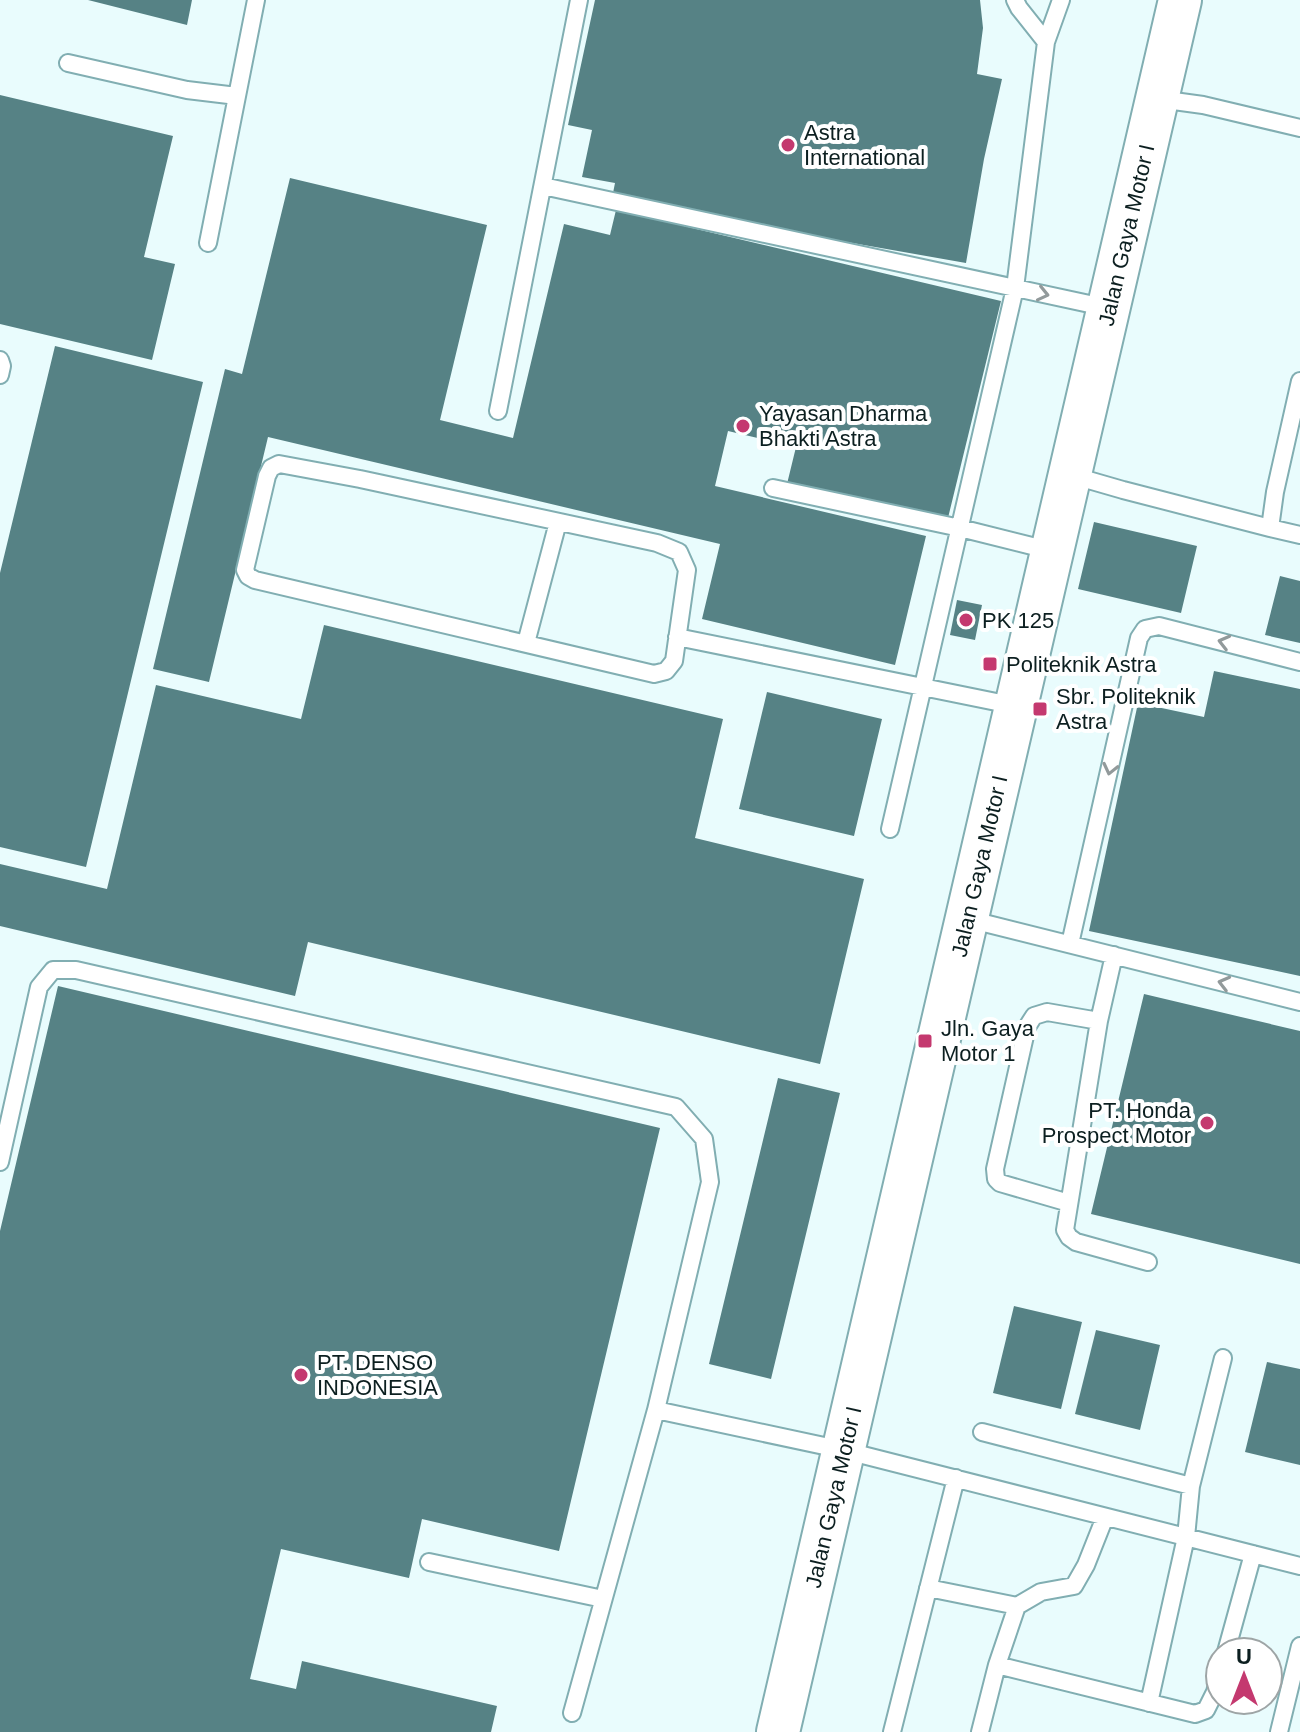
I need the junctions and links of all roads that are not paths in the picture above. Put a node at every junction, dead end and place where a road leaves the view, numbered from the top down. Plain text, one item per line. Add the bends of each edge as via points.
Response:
1 (256, 0) edge
2 (579, 0) edge
3 (1015, 0) edge
4 (1061, 0) edge
5 (1180, 0) edge
6 (1046, 42) junction
7 (68, 63) dead end
8 (237, 96) junction
9 (1157, 99) junction
10 (1300, 128) edge
11 (543, 186) junction
12 (208, 243) dead end
13 (1015, 288) junction
14 (1108, 308) junction
15 (0, 360) edge
16 (0, 375) edge
17 (1300, 381) edge
18 (498, 411) dead end
19 (1070, 474) junction
20 (773, 488) dead end
21 (558, 522) junction
22 (960, 528) junction
23 (1270, 528) junction
24 (1300, 535) edge
25 (1052, 551) junction
26 (677, 637) junction
27 (526, 643) junction
28 (1300, 662) edge
29 (922, 688) junction
30 (1016, 706) junction
31 (890, 829) dead end
32 (967, 919) junction
33 (1070, 944) junction
34 (1114, 955) junction
35 (1300, 1002) edge
36 (1099, 1021) junction
37 (0, 1162) edge
38 (1069, 1203) junction
39 (1148, 1262) dead end
40 (1223, 1358) dead end
41 (656, 1410) junction
42 (982, 1432) dead end
43 (843, 1450) junction
44 (956, 1478) junction
45 (1191, 1486) junction
46 (1105, 1517) junction
47 (1186, 1537) junction
48 (1253, 1554) junction
49 (429, 1562) dead end
50 (1300, 1566) edge
51 (928, 1588) junction
52 (603, 1599) junction
53 (1017, 1606) junction
54 (1230, 1636) edge
55 (1300, 1646) edge
56 (997, 1665) junction
57 (1149, 1703) junction
58 (1204, 1711) edge
59 (572, 1713) dead end
60 (778, 1732) edge
61 (892, 1732) edge
62 (980, 1732) edge
63 (1279, 1732) edge

1 - 8 lane
2 - 11 lane
3 - 6 lane
4 - 6 lane
5 - 9 street, Jalan Gaya Motor I
6 - 13 lane
7 - 8 lane
8 - 12 lane
9 - 10 lane
9 - 14 street, Jalan Gaya Motor I
11 - 13 lane
11 - 18 lane
13 -> 14 lane
13 - 22 lane
14 - 19 street, Jalan Gaya Motor I
15 - 16 lane
17 - 23 lane
19 - 23 lane
19 - 25 street, Jalan Gaya Motor I
20 - 22 lane
21 - 26 lane via 679,552 687,570
21 - 27 lane
21 - 27 lane via 292,465 279,464 267,476 245,570 248,576
22 - 25 lane
22 - 29 lane
23 - 24 lane
25 - 30 street, Jalan Gaya Motor I
26 - 27 lane via 674,661 666,671 654,674
26 - 29 lane
28 -> 33 lane via 1159,626 1145,629
29 - 30 lane
29 - 31 lane
30 - 32 street, Jalan Gaya Motor I
32 - 33 lane
32 - 43 street, Jalan Gaya Motor I
33 - 34 lane
35 -> 34 lane
34 - 36 lane
36 - 38 lane
36 - 38 lane via 1047,1012 1034,1016 1027,1027 995,1169 1000,1183
37 - 41 lane via 39,987 53,970 76,970 676,1107 704,1139 710,1182
38 - 39 lane via 1069,1237
40 - 45 lane
41 - 43 lane
41 - 52 lane
42 - 45 lane
43 - 44 lane
43 - 60 street, Jalan Gaya Motor I
44 - 46 lane
44 - 51 lane
45 - 47 lane
46 - 47 lane
46 - 53 lane via 1074,1586 1041,1592
47 - 48 lane
47 - 57 lane
48 - 50 lane
48 - 54 lane
49 - 52 lane
51 - 53 lane
51 - 61 lane
52 - 59 lane
53 - 56 lane
55 - 63 lane
56 - 57 lane
56 - 62 lane
57 - 58 lane via 1195,1714

